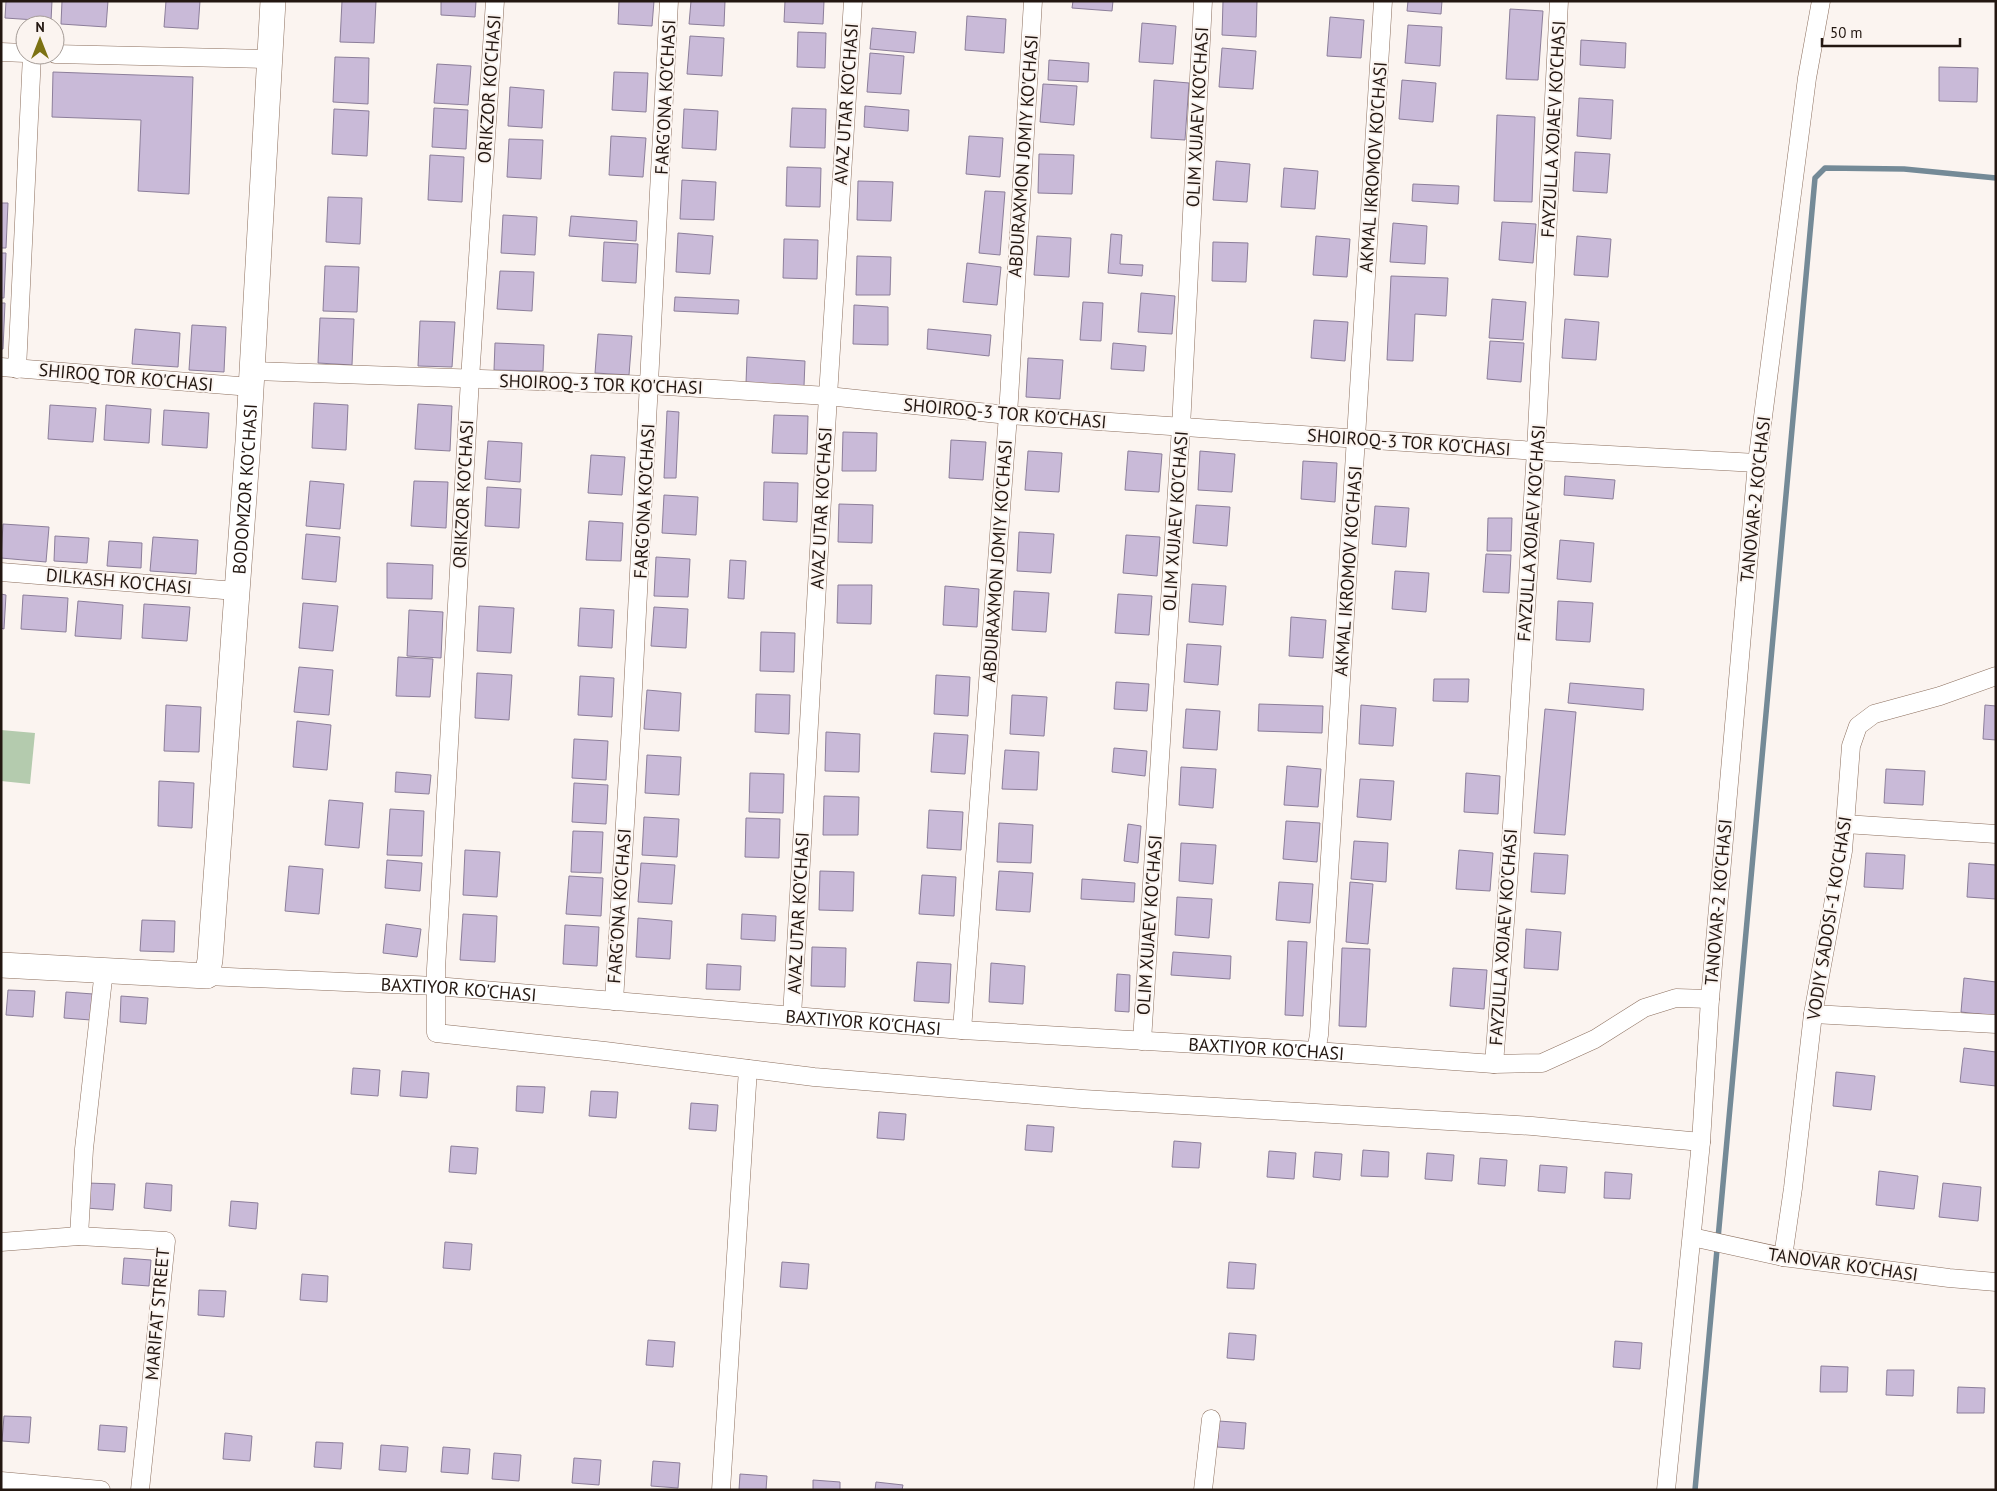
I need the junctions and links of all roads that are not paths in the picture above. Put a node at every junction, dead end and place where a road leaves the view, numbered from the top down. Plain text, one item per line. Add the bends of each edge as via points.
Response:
1 (273, 1) edge
2 (495, 1) edge
3 (669, 1) edge
4 (853, 1) edge
5 (1033, 1) edge
6 (1203, 1) edge
7 (1383, 1) edge
8 (1559, 1) edge
9 (1821, 1) edge
10 (1, 52) edge
11 (15, 53) edge
12 (65, 54) edge
13 (270, 59) junction
14 (31, 65) edge
15 (9, 368) edge
16 (252, 379) junction
17 (470, 379) junction
18 (650, 385) junction
19 (828, 396) junction
20 (1008, 415) junction
21 (1182, 427) junction
22 (1356, 437) junction
23 (1536, 451) junction
24 (1757, 463) junction
25 (1, 572) edge
26 (236, 591) junction
27 (1996, 676) edge
28 (1845, 824) junction
29 (1996, 834) edge
30 (1, 965) edge
31 (104, 970) junction
32 (207, 976) junction
33 (436, 986) junction
34 (1710, 999) junction
35 (614, 1001) junction
36 (1813, 1014) junction
37 (792, 1016) junction
38 (1996, 1024) edge
39 (962, 1030) junction
40 (1142, 1041) junction
41 (1316, 1051) junction
42 (1494, 1064) junction
43 (748, 1069) junction
44 (1701, 1142) junction
45 (79, 1236) junction
46 (1692, 1237) junction
47 (1, 1242) edge
48 (1782, 1257) junction
49 (1996, 1282) edge
50 (1211, 1420) dead end
51 (1, 1481) edge
52 (101, 1490) edge
53 (140, 1490) edge
54 (721, 1490) edge
55 (1203, 1490) edge
56 (1666, 1490) edge

1 - 13 street, BODOMZOR KO'CHASI
2 - 17 street, ORIKZOR KO'CHASI
3 - 18 street, FARG'ONA KO'CHASI
4 - 19 street, AVAZ UTAR KO'CHASI
5 - 20 street, ABDURAXMON JOMIY KO'CHASI
6 - 21 street, OLIM XUJAEV KO'CHASI
7 - 22 street, AKMAL IKROMOV KO'CHASI
8 - 23 street, FAYZULLA XOJAEV KO'CHASI
9 - 24 street, TANOVAR-2 KO'CHASI via 1807,78
10 - 11 street
12 - 13 street
13 - 16 street, BODOMZOR KO'CHASI
14 - 15 street
15 - 16 street, SHIROQ TOR KO'CHASI
16 - 17 street, SHOIROQ-3 TOR KO'CHASI
16 - 26 street, BODOMZOR KO'CHASI
17 - 18 street, SHOIROQ-3 TOR KO'CHASI
17 - 33 street, ORIKZOR KO'CHASI
18 - 19 street, SHOIROQ-3 TOR KO'CHASI
18 - 35 street, FARG'ONA KO'CHASI
19 - 20 street, SHOIROQ-3 TOR KO'CHASI
19 - 37 street, AVAZ UTAR KO'CHASI
20 - 21 street, SHOIROQ-3 TOR KO'CHASI
20 - 39 street, ABDURAXMON JOMIY KO'CHASI
21 - 22 street, SHOIROQ-3 TOR KO'CHASI
21 - 40 street, OLIM XUJAEV KO'CHASI
22 - 23 street, SHOIROQ-3 TOR KO'CHASI
22 - 41 street, AKMAL IKROMOV KO'CHASI
23 - 24 street, SHOIROQ-3 TOR KO'CHASI
23 - 42 street, FAYZULLA XOJAEV KO'CHASI
24 - 34 street, TANOVAR-2 KO'CHASI
25 - 26 street, DILKASH KO'CHASI
26 - 32 street, BODOMZOR KO'CHASI
27 - 28 street, VODIY SADOSI-1 KO'CHASI via 1874,714 1858,726 1851,746
28 - 29 street
28 - 36 street, VODIY SADOSI-1 KO'CHASI via 1843,851
30 - 31 street, BAXTIYOR KO'CHASI
31 - 32 street, BAXTIYOR KO'CHASI
31 - 45 street via 84,1149
32 - 33 street, BAXTIYOR KO'CHASI
33 - 35 street, BAXTIYOR KO'CHASI
33 - 43 street, ORIKZOR KO'CHASI via 436,1033
34 - 42 street, BAXTIYOR KO'CHASI via 1676,998 1644,1008 1595,1038 1542,1062
34 - 44 street, TANOVAR-2 KO'CHASI
35 - 37 street, BAXTIYOR KO'CHASI
36 - 38 street
36 - 48 street, VODIY SADOSI-1 KO'CHASI
37 - 39 street, BAXTIYOR KO'CHASI
39 - 40 street, BAXTIYOR KO'CHASI
40 - 41 street, BAXTIYOR KO'CHASI
41 - 42 street, BAXTIYOR KO'CHASI
43 - 44 street via 1083,1099 1532,1126
43 - 54 street
44 - 46 street, TANOVAR-2 KO'CHASI
45 - 47 street, MARIFAT STREET
45 - 53 street, MARIFAT STREET via 166,1241
46 - 48 street, TANOVAR KO'CHASI
46 - 56 street, TANOVAR-2 KO'CHASI
48 - 49 street, TANOVAR KO'CHASI
50 - 55 street
51 - 52 street

